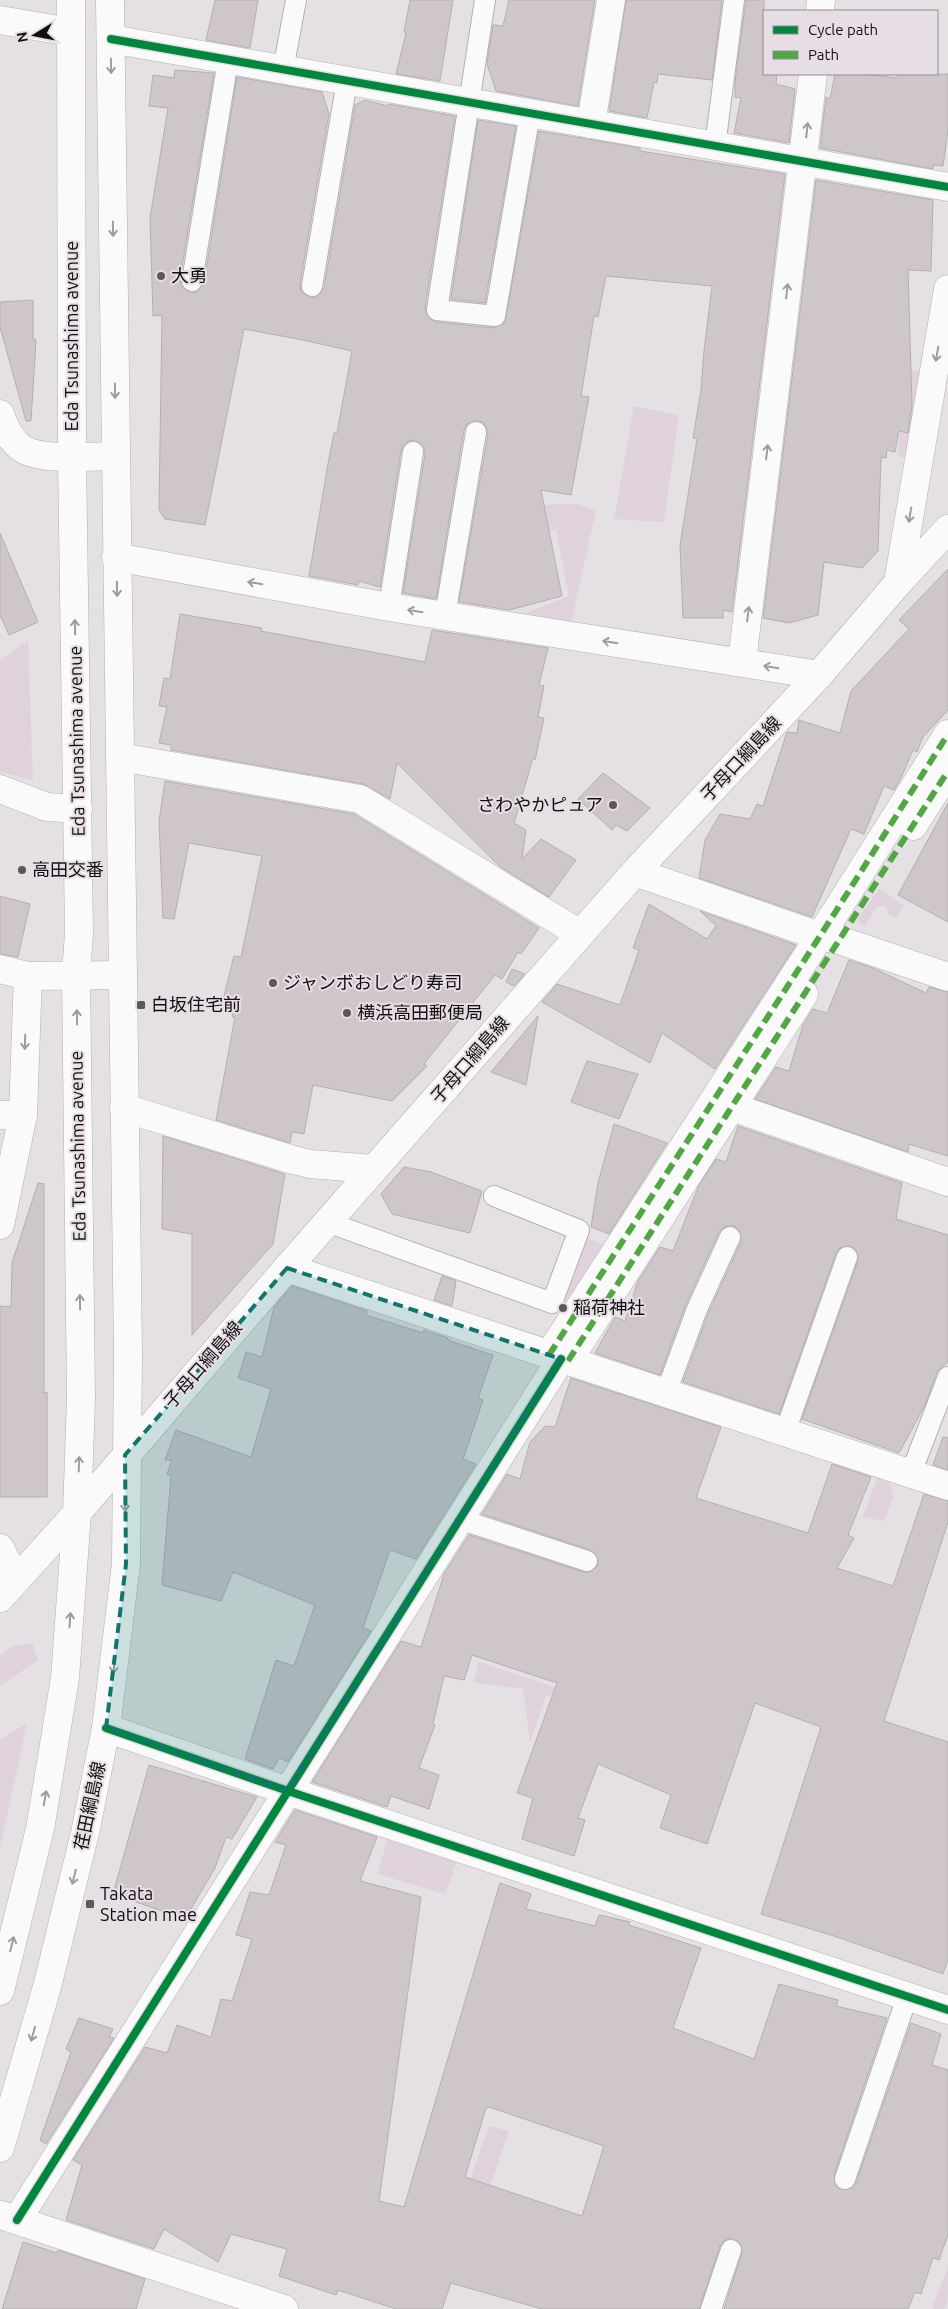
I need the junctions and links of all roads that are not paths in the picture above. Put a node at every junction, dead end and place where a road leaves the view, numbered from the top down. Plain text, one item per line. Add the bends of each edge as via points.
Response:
1 (71, 0) edge
2 (110, 0) edge
3 (296, 0) edge
4 (485, 0) edge
5 (611, 0) edge
6 (734, 0) edge
7 (0, 20) edge
8 (71, 32) junction
9 (110, 39) junction
10 (228, 60) junction
11 (283, 70) junction
12 (813, 75) edge
13 (348, 81) junction
14 (468, 102) junction
15 (530, 113) junction
16 (591, 124) junction
17 (715, 146) junction
18 (803, 162) junction
19 (948, 187) edge
20 (192, 281) dead end
21 (312, 286) dead end
22 (948, 289) edge
23 (0, 414) edge
24 (476, 432) dead end
25 (413, 452) dead end
26 (72, 456) junction
27 (116, 456) junction
28 (948, 529) edge
29 (116, 557) junction
30 (898, 583) junction
31 (389, 607) junction
32 (445, 616) junction
33 (742, 662) junction
34 (819, 676) junction
35 (948, 734) edge
36 (120, 757) junction
37 (948, 770) edge
38 (0, 789) edge
39 (78, 809) junction
40 (635, 872) junction
41 (580, 934) junction
42 (829, 938) junction
43 (0, 969) edge
44 (76, 974) junction
45 (123, 974) junction
46 (28, 976) junction
47 (948, 977) edge
48 (732, 1107) junction
49 (124, 1108) junction
50 (11, 1115) edge
51 (374, 1169) junction
52 (948, 1182) edge
53 (494, 1196) dead end
54 (328, 1222) junction
55 (0, 1225) edge
56 (730, 1237) dead end
57 (847, 1257) dead end
58 (287, 1268) junction
59 (560, 1358) junction
60 (948, 1377) edge
61 (666, 1393) junction
62 (785, 1432) junction
63 (125, 1456) junction
64 (910, 1473) junction
65 (948, 1486) edge
66 (77, 1513) junction
67 (459, 1519) junction
68 (0, 1548) edge
69 (588, 1561) dead end
70 (8, 1589) edge
71 (106, 1728) junction
72 (288, 1791) junction
73 (0, 1991) edge
74 (907, 1997) junction
75 (948, 2010) edge
76 (0, 2148) edge
77 (846, 2179) dead end
78 (8, 2218) edge
79 (731, 2250) dead end
80 (284, 2309) edge
81 (711, 2309) edge

1 - 8 street, Eda Tsunashima avenue
2 - 9 street
3 - 11 lane
4 - 14 lane
5 - 16 street
6 - 17 lane
7 - 8 street
8 - 26 street, Eda Tsunashima avenue
9 - 10 street
9 -> 27 street
10 - 11 street
10 - 20 lane
11 - 13 street
18 -> 12 street
13 - 14 street
13 - 21 lane
14 - 15 street
14 - 15 lane via 437,310 495,316
15 - 16 street
16 - 17 street
17 - 18 street
18 - 19 street
33 -> 18 street
22 -> 30 street
23 - 26 street via 7,432 28,452
24 - 32 lane
25 - 31 lane
26 - 27 street
39 -> 26 street, Eda Tsunashima avenue
27 - 29 street
28 - 30 street, 子母口綱島線
31 -> 29 street
29 -> 36 street
30 - 34 street, 子母口綱島線
32 -> 31 street
33 -> 32 street
34 -> 33 street
34 - 40 street, 子母口綱島線
35 - 42 street
36 - 41 street via 360,799
36 - 45 street
37 - 42 street
38 - 39 street via 47,807
39 - 44 street, Eda Tsunashima avenue via 79,933
40 - 41 street, 子母口綱島線
40 - 42 street
41 - 51 street, 子母口綱島線
42 - 47 street
42 - 48 street
42 - 59 street
43 - 46 street
44 - 45 street
44 - 46 street
66 -> 44 street, Eda Tsunashima avenue via 81,1399
45 - 49 street
46 -> 50 street
48 - 52 street
48 - 59 street
49 - 51 street via 310,1164
49 - 63 street via 128,1353
50 - 55 street
51 - 54 street, 子母口綱島線
53 - 54 lane via 580,1230 552,1303
54 - 58 street, 子母口綱島線
56 - 61 lane via 697,1309
57 - 62 lane
58 - 59 street
58 - 63 street, 子母口綱島線
59 - 61 street
59 - 67 street
60 - 64 lane
61 - 62 street
62 - 64 street
63 - 66 street, 子母口綱島線
63 -> 71 street, 荏田綱島線 via 126,1564
64 - 65 street
66 - 70 street, 子母口綱島線
73 -> 66 street via 40,1829 64,1688
67 - 69 lane
67 - 72 street
68 - 70 street
71 - 72 street
71 -> 76 street, 荏田綱島線 via 85,1833 47,1987
72 - 74 street
72 - 78 street
74 - 75 street
74 - 77 lane
78 - 80 street
79 - 81 lane

